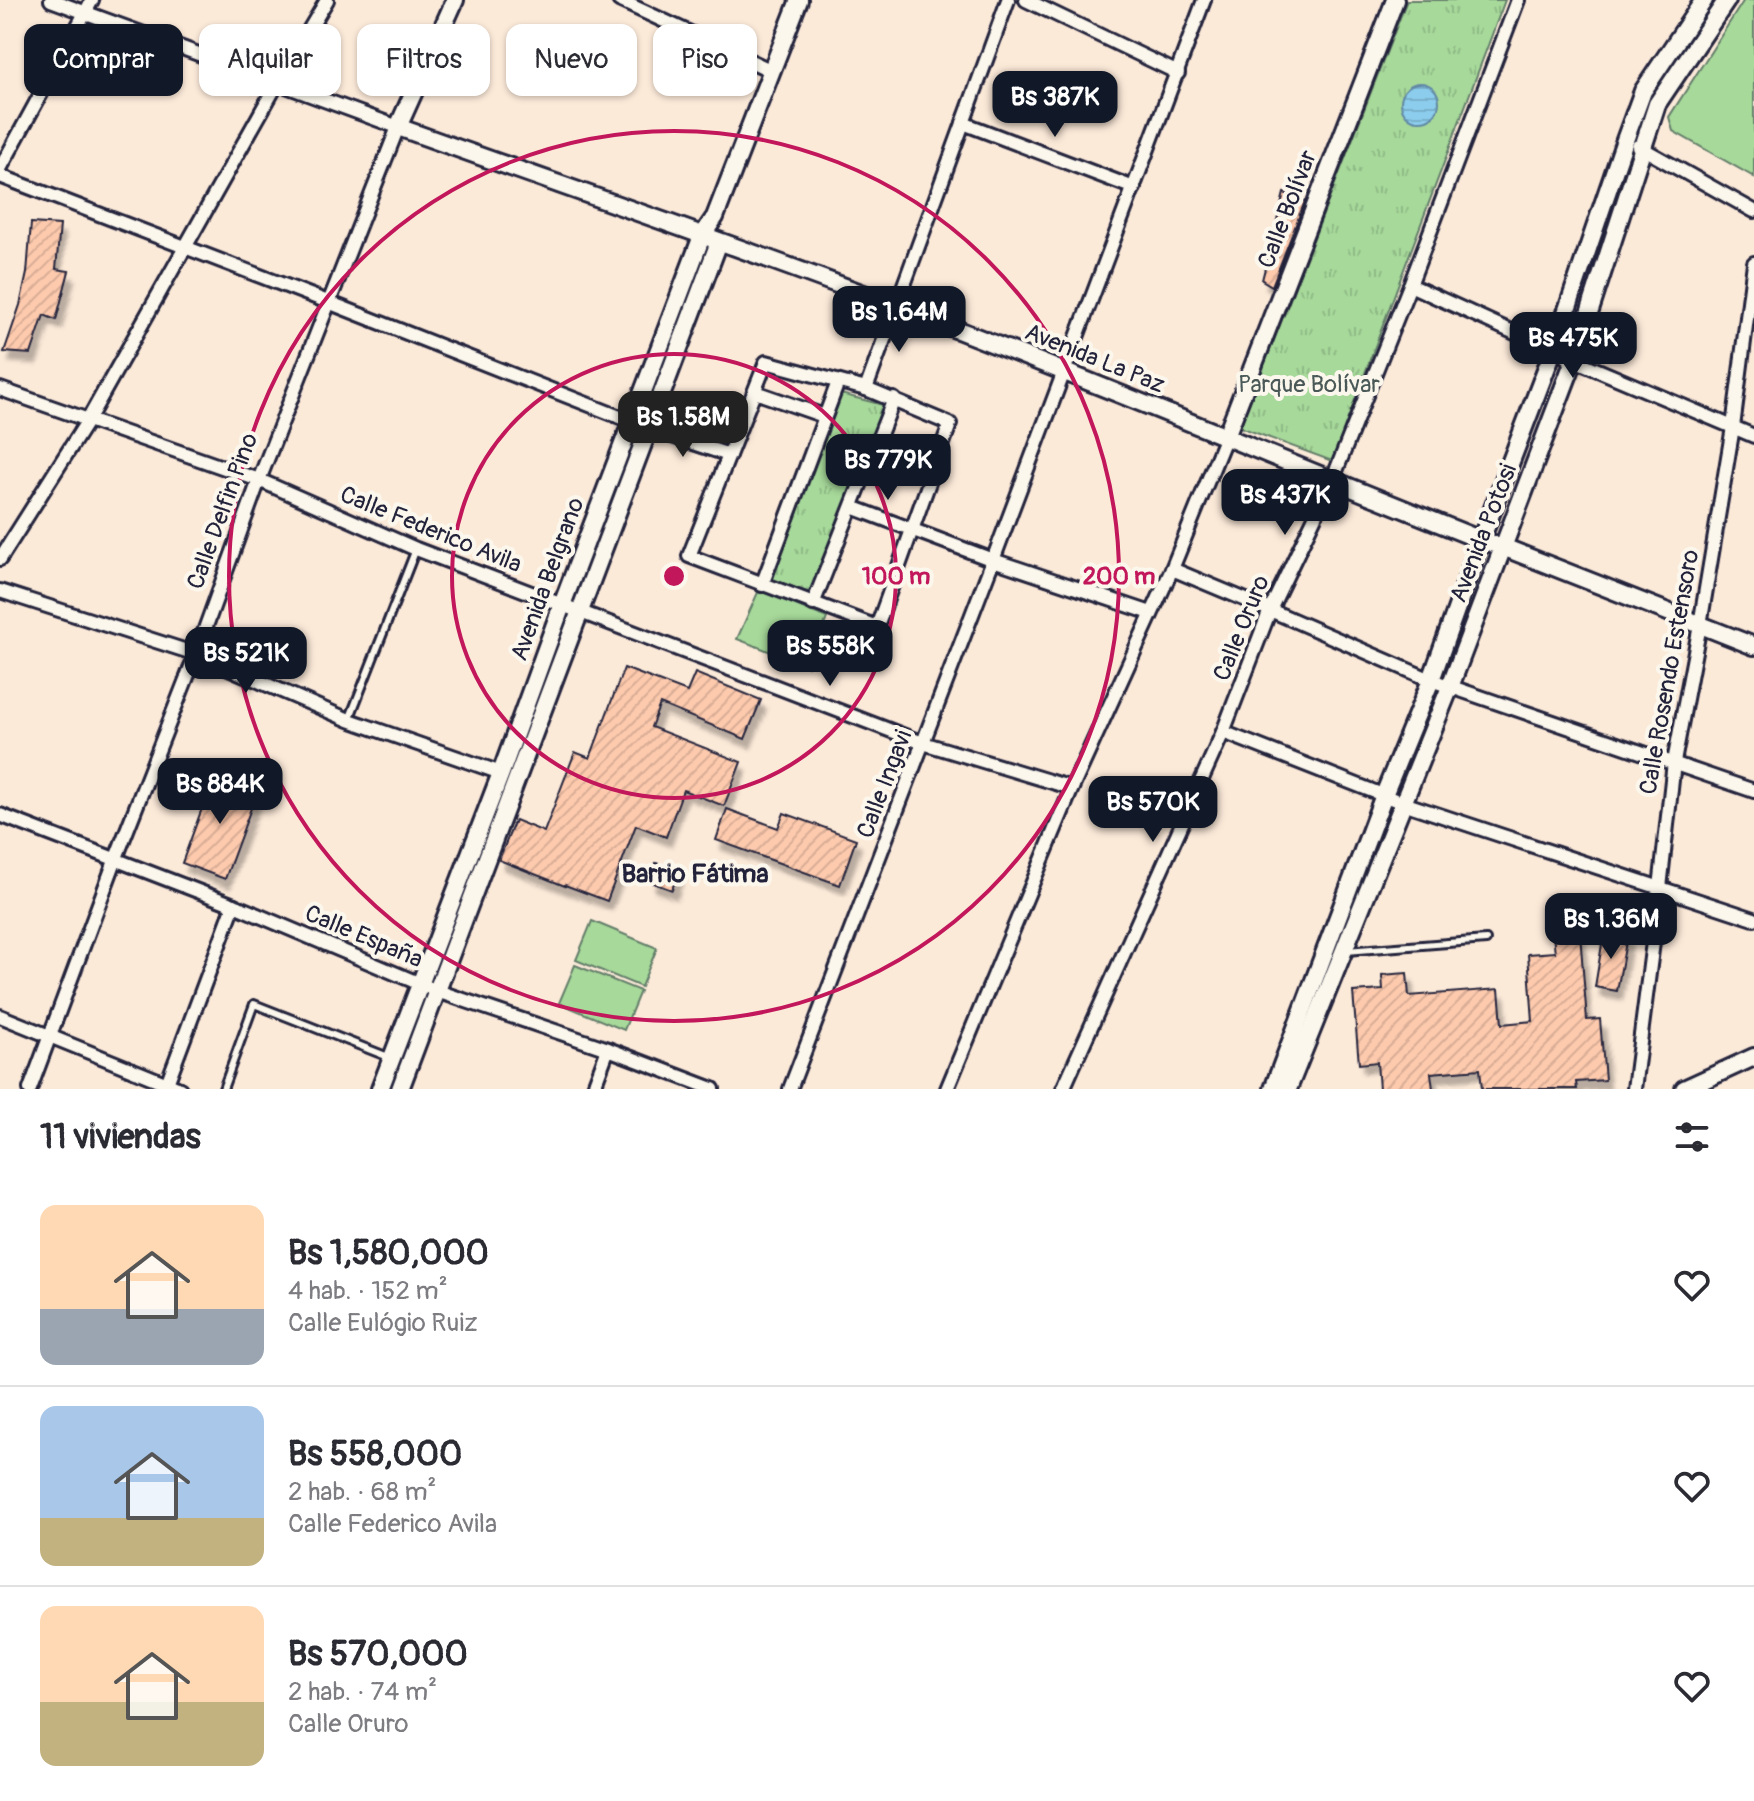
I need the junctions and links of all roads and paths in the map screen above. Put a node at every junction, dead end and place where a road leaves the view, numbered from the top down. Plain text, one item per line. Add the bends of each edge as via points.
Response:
1 (51, 0) edge
2 (92, 0) edge
3 (327, 0) edge
4 (455, 0) edge
5 (619, 0) edge
6 (799, 0) edge
7 (1008, 0) edge
8 (1026, 0) edge
9 (1204, 0) edge
10 (1518, 0) edge
11 (1704, 0) edge
12 (1727, 0) edge
13 (1389, 2) edge
14 (85, 13) junction
15 (313, 24) edge
16 (199, 54) edge
17 (772, 71) junction
18 (1178, 73) junction
19 (270, 96) edge
20 (315, 96) edge
21 (963, 123) junction
22 (398, 127) junction
23 (1625, 140) junction
24 (1642, 147) junction
25 (0, 169) edge
26 (0, 176) edge
27 (1134, 188) junction
28 (1754, 211) edge
29 (702, 236) junction
30 (719, 242) junction
31 (186, 247) junction
32 (1754, 263) edge
33 (1410, 285) junction
34 (328, 302) junction
35 (897, 306) junction
36 (1553, 351) junction
37 (1574, 360) junction
38 (1064, 371) junction
39 (838, 382) junction
40 (0, 389) edge
41 (866, 389) junction
42 (755, 392) junction
43 (894, 399) junction
44 (824, 416) junction
45 (88, 420) junction
46 (632, 421) junction
47 (1733, 427) junction
48 (648, 428) junction
49 (1226, 436) junction
50 (1754, 436) edge
51 (729, 455) junction
52 (259, 480) junction
53 (1332, 481) junction
54 (852, 507) junction
55 (912, 530) junction
56 (1481, 540) junction
57 (1503, 547) junction
58 (416, 549) junction
59 (0, 559) edge
60 (993, 560) junction
61 (1172, 569) junction
62 (762, 585) junction
63 (0, 591) edge
64 (813, 604) junction
65 (562, 605) junction
66 (1270, 610) junction
67 (580, 611) junction
68 (1151, 613) junction
69 (1700, 625) junction
70 (1754, 646) edge
71 (196, 654) junction
72 (1431, 680) junction
73 (1450, 687) junction
74 (349, 720) junction
75 (1223, 732) junction
76 (923, 743) junction
77 (1674, 762) junction
78 (501, 773) junction
79 (1072, 788) junction
80 (1754, 791) edge
81 (1384, 795) junction
82 (1403, 803) junction
83 (0, 815) edge
84 (116, 858) junction
85 (1660, 888) junction
86 (234, 905) junction
87 (1754, 919) edge
88 (1486, 940) dead end
89 (1335, 949) junction
90 (421, 984) junction
91 (437, 991) junction
92 (0, 1016) edge
93 (51, 1036) junction
94 (608, 1049) junction
95 (1754, 1057) edge
96 (391, 1058) junction
97 (171, 1087) edge
98 (30, 1089) edge
99 (223, 1089) edge
100 (380, 1089) edge
101 (400, 1089) edge
102 (593, 1089) edge
103 (713, 1089) edge
104 (790, 1089) edge
105 (947, 1089) edge
106 (1063, 1089) edge
107 (1273, 1089) edge
108 (1288, 1089) edge
109 (1634, 1089) edge
110 (1684, 1089) edge

1 - 14 street, Avenida La Paz
2 - 14 street
3 - 15 street
4 - 22 street, Calle Delfin Pino
5 - 17 street
6 - 17 street, Avenida Belgrano
7 - 21 street
8 - 18 street
9 - 18 street, Calle Ingavi
10 - 33 street, Calle Oruro
11 - 23 street, Avenida Potosi via 1643,91
12 - 24 street, Avenida Potosi via 1657,104
13 - 49 street, Calle Bolívar
14 - 16 street, Avenida La Paz
14 - 25 street
17 - 29 street, Avenida Belgrano via 715,217
18 - 27 street, Calle Ingavi
19 - 31 street
20 - 22 street, Avenida La Paz
21 - 27 street
21 - 35 street
22 - 29 street, Avenida La Paz
22 - 34 street, Calle Delfin Pino
23 - 24 street
23 - 36 street, Avenida Potosi
24 - 28 street
24 - 37 street, Avenida Potosi
26 - 31 street
27 - 38 street, Calle Ingavi
29 - 30 street, Avenida La Paz
29 - 46 street, Avenida Belgrano
30 - 35 street, Avenida La Paz
30 - 48 street, Avenida Belgrano
31 - 34 street
31 - 45 street
32 - 47 street, Calle Rosendo Estensoro
33 - 36 street
33 - 53 street, Calle Oruro
34 - 46 street
34 - 52 street, Calle Delfin Pino
35 - 38 street, Avenida La Paz
35 - 41 street
36 - 37 street
36 - 56 street, Avenida Potosi
37 - 47 street
37 - 57 street, Avenida Potosi
38 - 49 street, Avenida La Paz
38 - 60 street, Calle Ingavi
39 - 41 street
39 - 42 street via 766,362
39 - 44 street
40 - 45 street, Calle Federico Avila
41 - 43 street
42 - 44 street
42 - 51 street
43 - 54 street
43 - 55 street via 950,424
44 - 62 street
45 - 52 street, Calle Federico Avila
45 - 59 street
46 - 48 street
46 - 65 street, Avenida Belgrano
47 - 50 street
47 - 69 street, Calle Rosendo Estensoro
48 - 51 street
48 - 67 street, Avenida Belgrano
49 - 53 street, Avenida La Paz
49 - 61 street
51 - 62 street via 689,556
52 - 58 street, Calle Federico Avila
52 - 71 street, Calle Delfin Pino
53 - 56 street, Avenida La Paz
53 - 66 street, Calle Oruro
54 - 55 street
54 - 64 street
55 - 60 street
55 - 64 street via 877,627
56 - 57 street, Avenida La Paz
56 - 72 street, Avenida Potosi
57 - 69 street, Avenida La Paz
57 - 73 street, Avenida Potosi
58 - 65 street, Calle Federico Avila
58 - 74 lane
60 - 68 street
60 - 76 street, Calle Ingavi
61 - 66 street
61 - 68 street
62 - 64 street
63 - 71 street
65 - 67 street, Calle Federico Avila
65 - 78 street, Avenida Belgrano
66 - 72 street
66 - 75 street, Calle Oruro
67 - 76 street, Calle Federico Avila
67 - 91 street, Avenida Belgrano
68 - 79 street
69 - 70 street, Avenida La Paz
69 - 77 street, Calle Rosendo Estensoro
71 - 74 street
71 - 84 street, Calle Delfin Pino
72 - 73 street
72 - 81 street, Avenida Potosi
73 - 77 street
73 - 82 street, Avenida Potosi
74 - 78 street
75 - 81 street
75 - 106 street, Calle Oruro
76 - 79 street, Calle Federico Avila
76 - 104 street, Calle Ingavi
77 - 80 street
77 - 85 street, Calle Rosendo Estensoro
78 - 90 street, Avenida Belgrano
79 - 105 street
81 - 82 street
81 - 89 street, Avenida Potosi
82 - 85 street
82 - 89 street, Avenida Potosi
83 - 84 street, Calle España
84 - 86 street, Calle España
84 - 93 street, Calle Delfin Pino
85 - 87 street
85 - 109 street, Calle Rosendo Estensoro
86 - 90 street, Calle España
86 - 97 street
88 - 89 lane
89 - 107 street, Avenida Potosi
89 - 108 street, Avenida Potosi
90 - 91 street, Calle España
90 - 96 street, Avenida Belgrano
91 - 94 street, Calle España
91 - 101 street, Avenida Belgrano
92 - 93 street
93 - 97 street
93 - 98 street, Calle Delfin Pino
94 - 102 street
94 - 103 street, Calle España
95 - 110 street
96 - 99 lane via 254,1004
96 - 100 street, Avenida Belgrano

